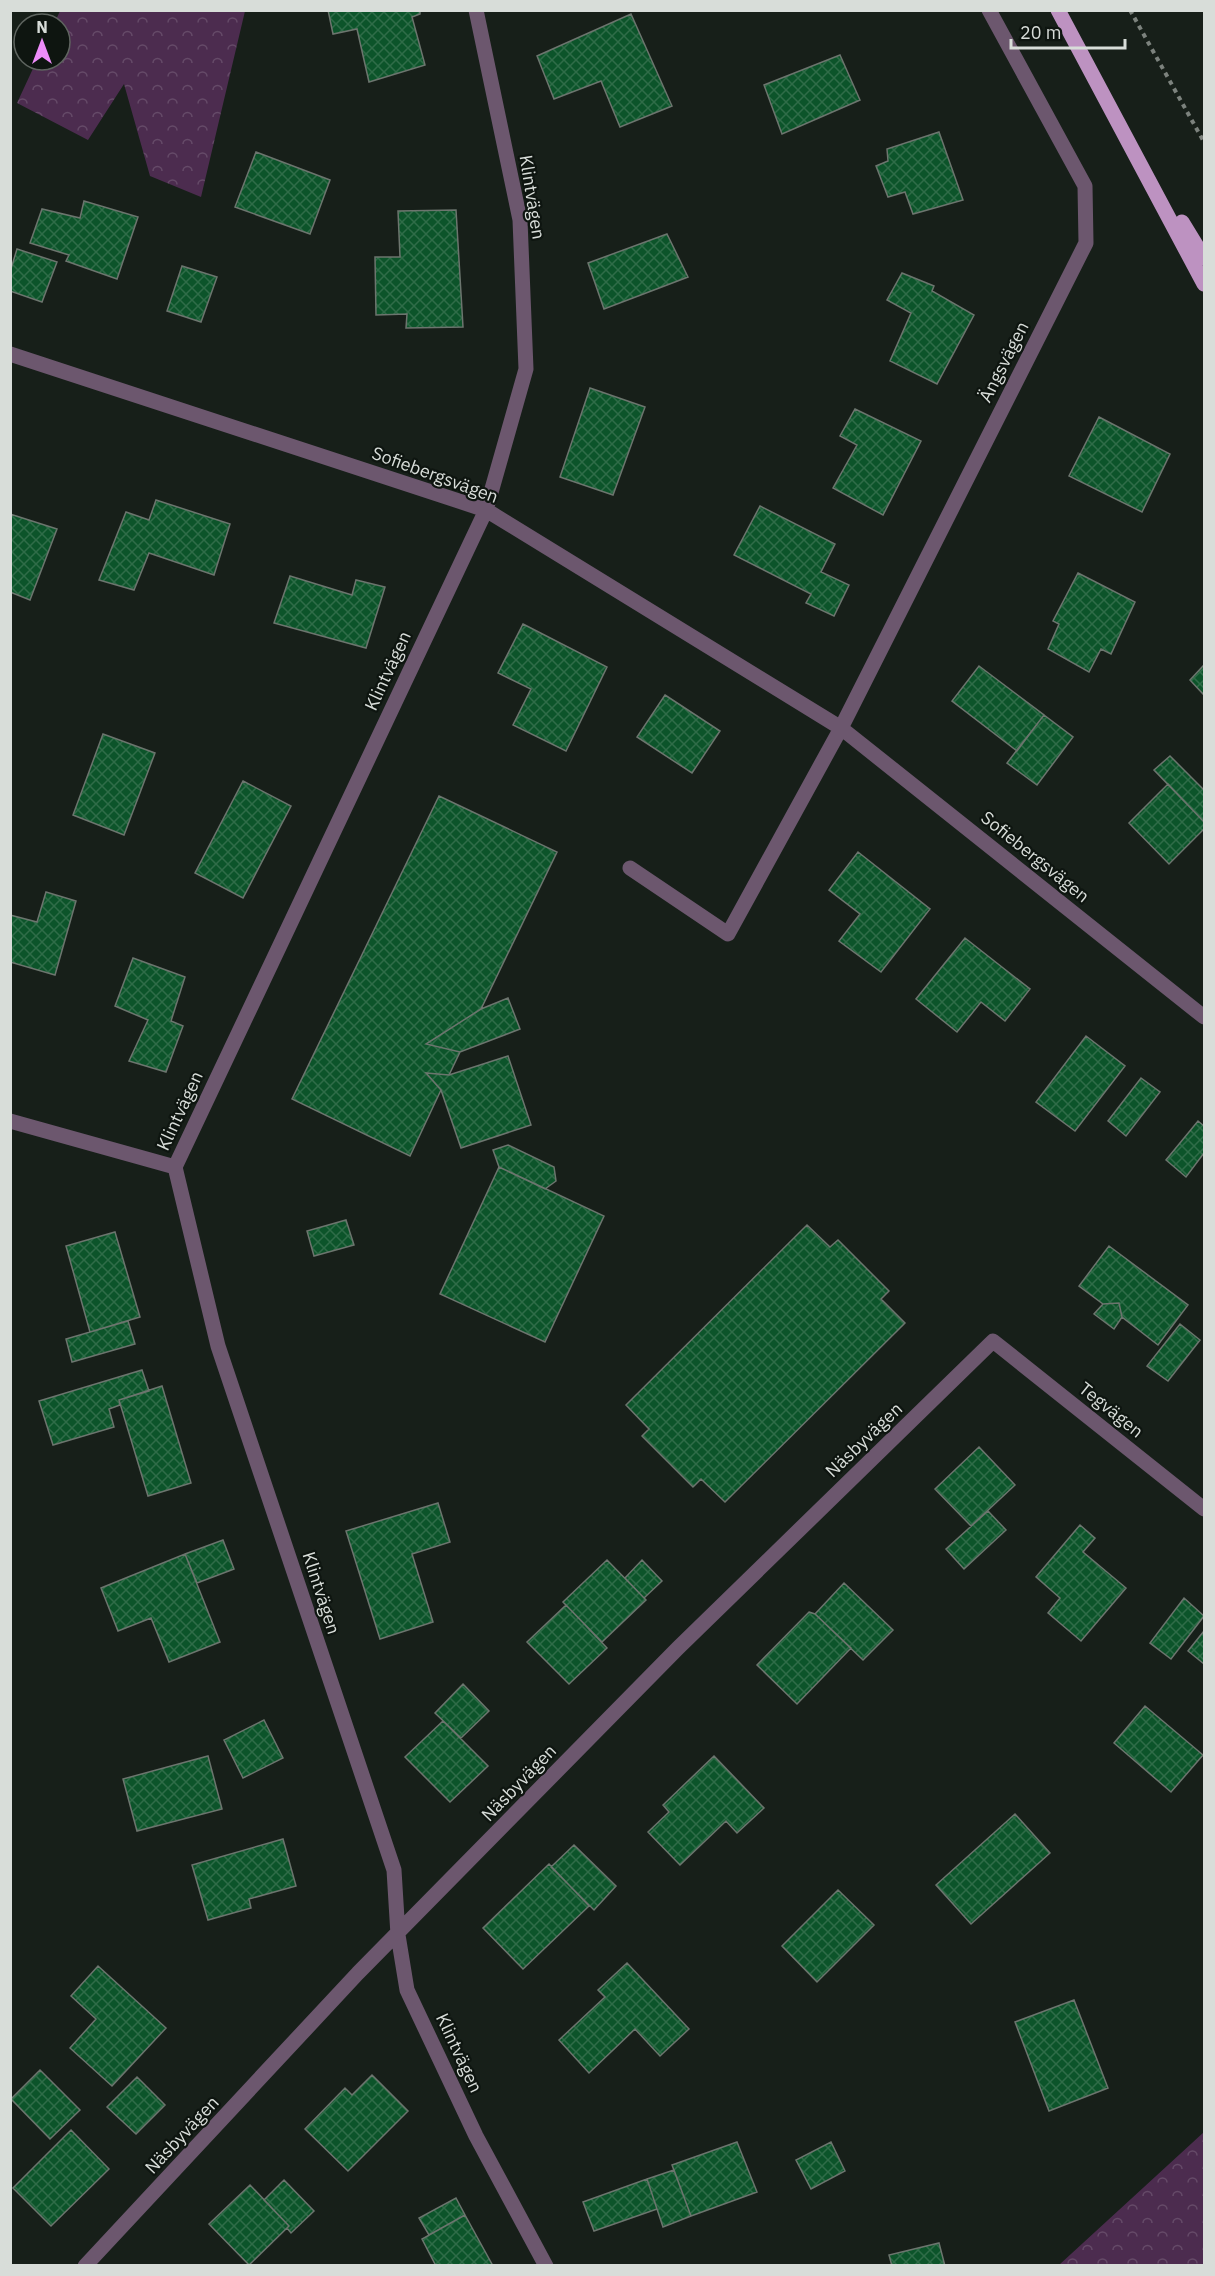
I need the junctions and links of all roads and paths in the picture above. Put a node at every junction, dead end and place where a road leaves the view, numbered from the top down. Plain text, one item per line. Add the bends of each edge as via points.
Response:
1 (476, 10) edge
2 (989, 10) edge
3 (1058, 10) edge
4 (1130, 10) edge
5 (1129, 140) junction
6 (1204, 142) edge
7 (1204, 258) edge
8 (1204, 284) edge
9 (10, 354) edge
10 (486, 510) junction
11 (841, 728) junction
12 (630, 868) dead end
13 (1204, 1017) edge
14 (10, 1121) edge
15 (175, 1167) junction
16 (993, 1341) joint
17 (1204, 1509) edge
18 (398, 1935) junction
19 (85, 2265) edge
20 (546, 2265) edge

1 - 10 street, Klintvägen via 520,220 526,369
2 - 11 street, Ängsvägen via 1085,186 1086,243
3 - 5 main road
4 - 6 path
5 - 7 main road
5 - 8 main road
9 - 10 street, Sofiebergsvägen
10 - 11 street, Sofiebergsvägen
10 - 15 street, Klintvägen
11 - 12 street via 728,934
11 - 13 street, Sofiebergsvägen
14 - 15 street
15 - 18 street, Klintvägen via 218,1346 393,1870
16 - 17 street, Tegvägen
16 - 18 street, Näsbyvägen via 678,1648
18 - 19 street, Näsbyvägen
18 - 20 street, Klintvägen via 407,1990 476,2136

